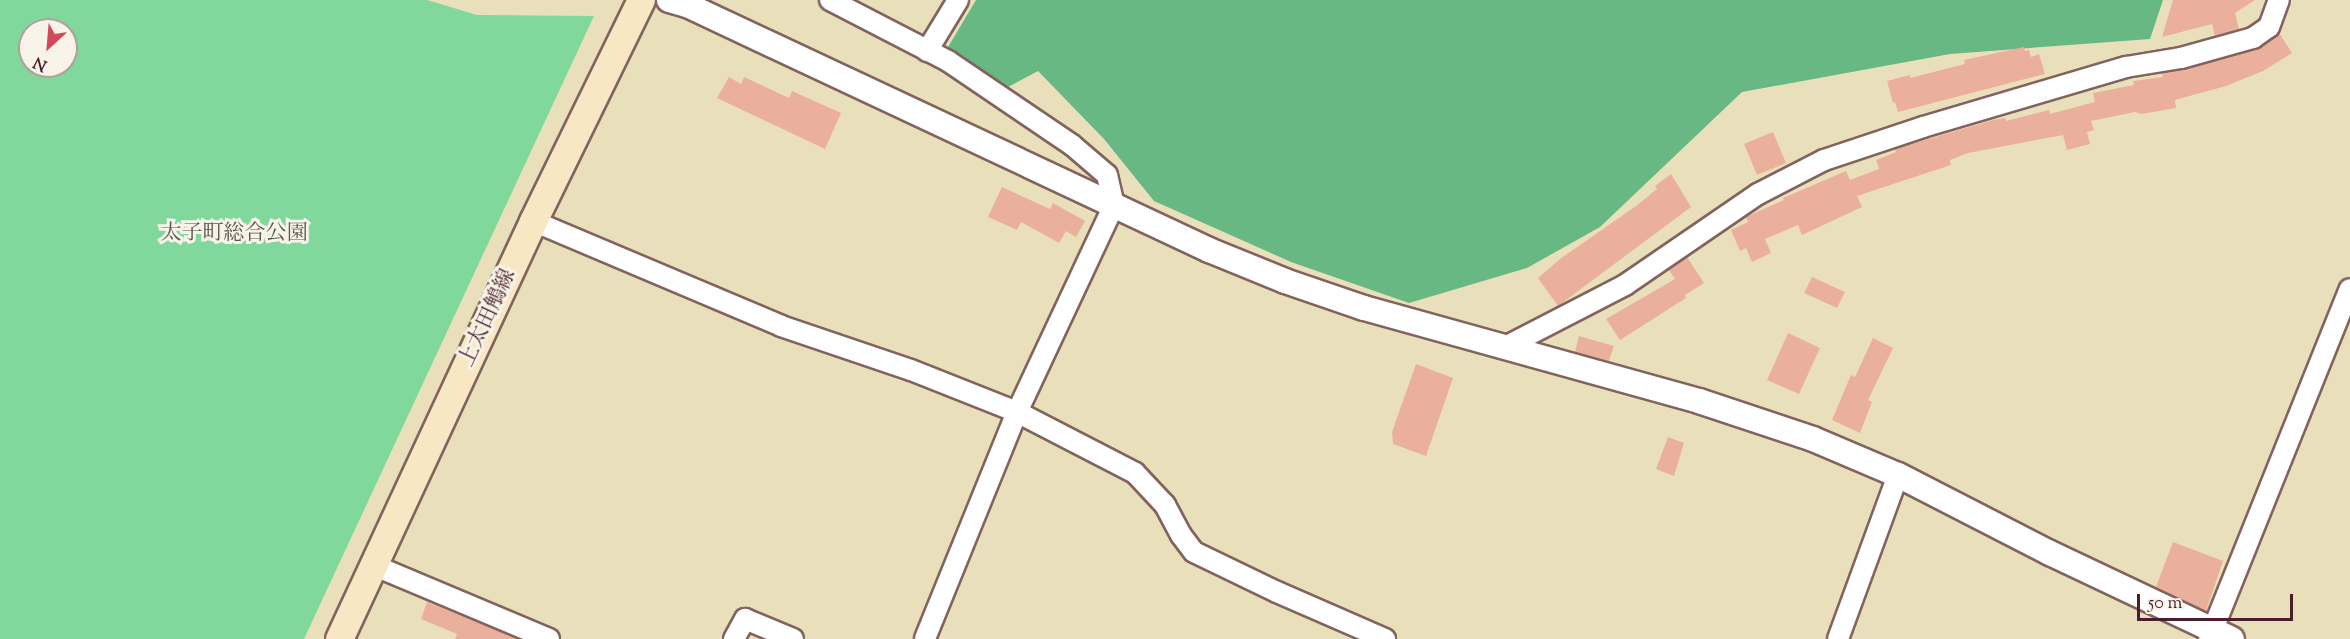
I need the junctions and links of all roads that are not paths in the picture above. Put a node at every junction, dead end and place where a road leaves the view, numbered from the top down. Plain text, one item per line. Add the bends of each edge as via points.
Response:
1 (642, 0) edge
2 (669, 0) edge
3 (830, 0) edge
4 (958, 0) edge
5 (2279, 0) edge
6 (927, 51) junction
7 (1114, 205) junction
8 (533, 221) junction
9 (2350, 290) edge
10 (1503, 348) junction
11 (1017, 412) junction
12 (1898, 475) junction
13 (373, 565) junction
14 (2218, 636) edge
15 (339, 639) edge
16 (549, 639) edge
17 (735, 639) edge
18 (793, 639) edge
19 (925, 639) edge
20 (1385, 639) edge
21 (1838, 639) edge

1 - 8 main road, 上太田鵤線
2 - 7 street
3 - 6 street
4 - 6 street
5 - 10 street via 2270,27 2253,38 2181,58 2126,67 1824,160 1758,194 1624,285
6 - 7 street via 1001,95 1072,145 1107,175
7 - 10 street via 1285,281
7 - 11 street
8 - 11 street via 781,326 911,370
8 - 13 main road, 上太田鵤線
9 - 14 street
10 - 12 street via 1699,401 1813,439
11 - 19 street
11 - 20 street via 1135,473 1165,505 1194,552
12 - 14 street
12 - 21 street
13 - 15 main road, 上太田鵤線
13 - 16 street
17 - 18 street via 745,619

